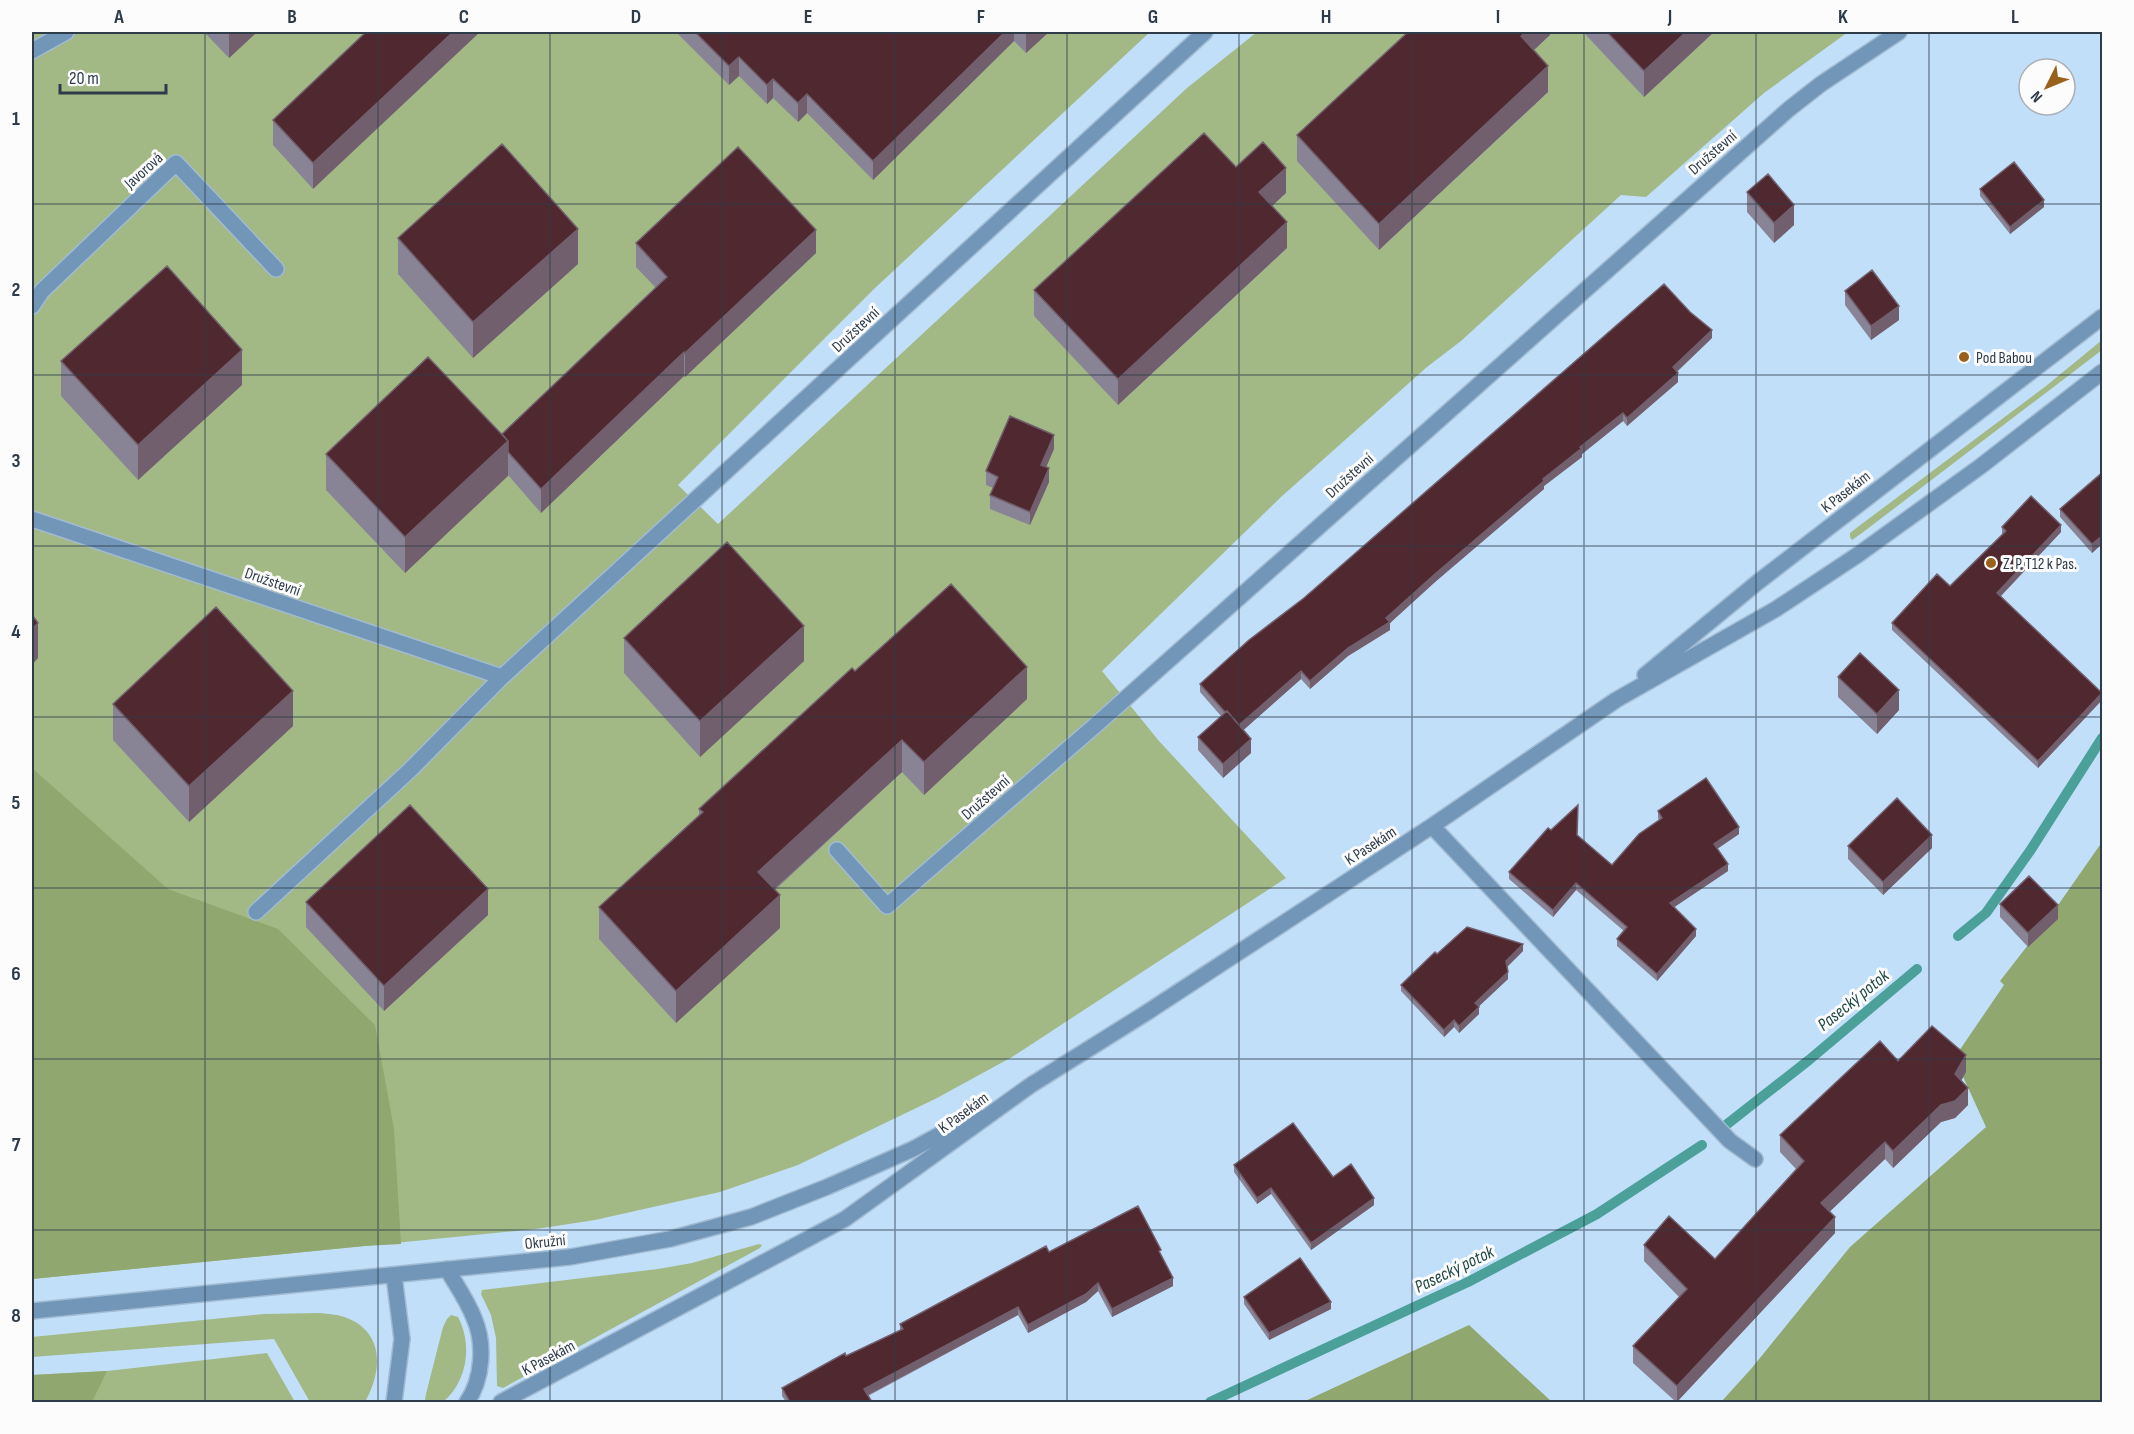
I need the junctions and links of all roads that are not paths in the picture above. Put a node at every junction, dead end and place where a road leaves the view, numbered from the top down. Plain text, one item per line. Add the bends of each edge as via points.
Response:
1 (66, 32) edge
2 (1205, 32) edge
3 (1899, 32) edge
4 (32, 51) edge
5 (276, 268) dead end
6 (32, 306) edge
7 (2103, 317) edge
8 (2103, 372) edge
9 (32, 519) edge
10 (502, 677) junction
11 (1616, 700) junction
12 (1432, 826) junction
13 (837, 850) dead end
14 (256, 912) dead end
15 (1031, 1085) junction
16 (1755, 1159) dead end
17 (447, 1269) junction
18 (394, 1276) junction
19 (32, 1311) edge
20 (394, 1402) edge
21 (467, 1402) edge
22 (501, 1402) edge

1 - 4 street
2 - 10 street, Družstevní
3 - 13 street, Družstevní via 1789,109 887,906
5 - 6 street, Javorová via 176,163 42,291
7 - 11 street, K Pasekám via 1758,582
8 - 11 street, K Pasekám via 1981,466 1831,572 1776,609
9 - 10 street, Družstevní
10 - 14 street, Družstevní via 410,770
11 - 12 street, K Pasekám
12 - 15 street, K Pasekám
12 - 16 street via 1730,1141
15 - 17 street, Okružní via 913,1149 750,1217 670,1239 570,1257
15 - 22 street, K Pasekám via 845,1219
17 - 18 street, Okružní
17 - 21 street via 475,1319 479,1336 478,1378
18 - 19 street, Okružní
18 - 20 street via 402,1339

